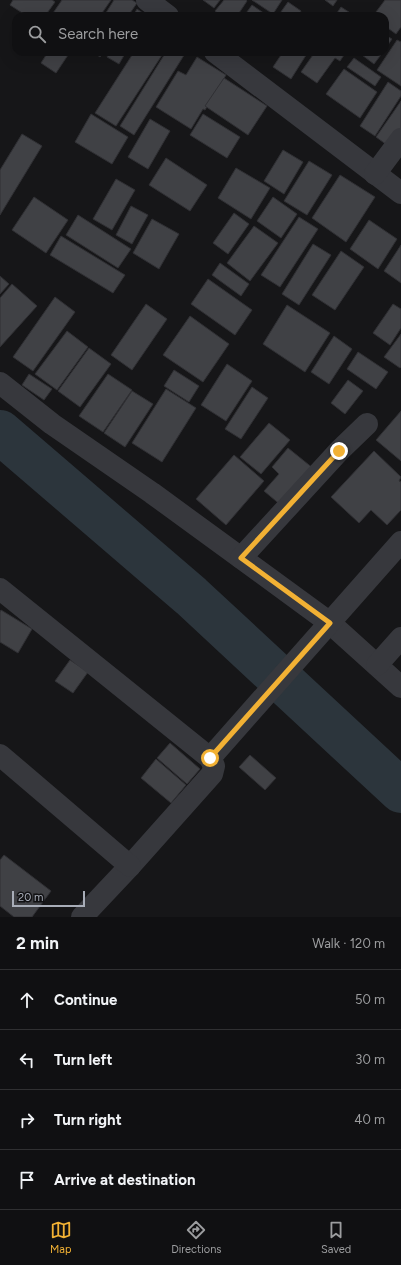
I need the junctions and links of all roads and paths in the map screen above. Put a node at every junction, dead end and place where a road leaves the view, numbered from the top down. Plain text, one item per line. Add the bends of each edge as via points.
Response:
1 (147, 0) edge
2 (163, 12) edge
3 (220, 56) edge
4 (401, 139) edge
5 (375, 174) junction
6 (401, 193) edge
7 (0, 383) edge
8 (367, 424) dead end
9 (401, 542) edge
10 (241, 558) junction
11 (0, 589) edge
12 (324, 628) junction
13 (401, 638) edge
14 (377, 665) junction
15 (401, 687) edge
16 (0, 755) edge
17 (210, 758) junction
18 (130, 866) junction
19 (82, 917) edge

1 - 2 street
3 - 5 street
4 - 5 street
5 - 6 street
7 - 10 street via 52,424
8 - 10 street
9 - 12 street
10 - 12 street
11 - 17 street
12 - 14 street
12 - 17 street
13 - 14 street
14 - 15 street
16 - 18 street
17 - 18 street via 214,766 212,774
18 - 19 street

